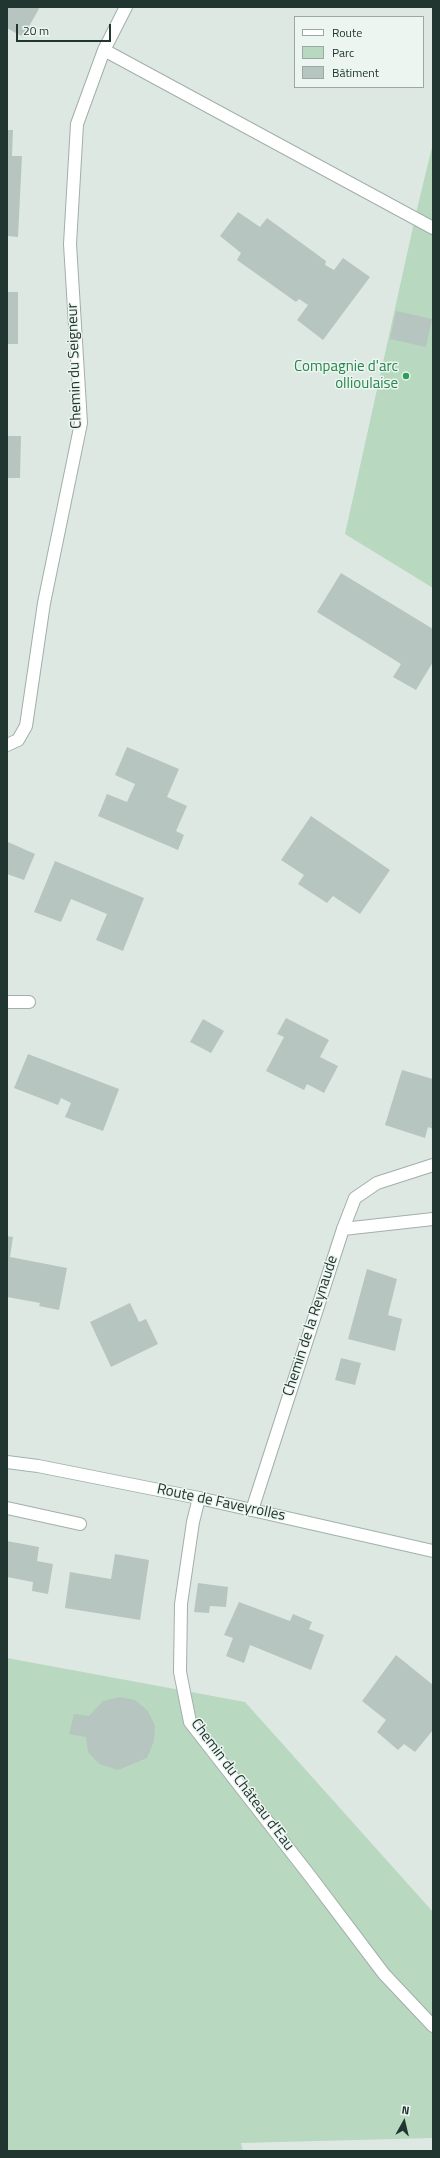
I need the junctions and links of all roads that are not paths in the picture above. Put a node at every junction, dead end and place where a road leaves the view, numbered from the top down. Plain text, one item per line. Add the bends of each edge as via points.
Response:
1 (126, 7) edge
2 (104, 50) junction
3 (433, 228) edge
4 (7, 745) edge
5 (7, 1002) edge
6 (29, 1002) dead end
7 (433, 1165) edge
8 (433, 1219) edge
9 (343, 1229) junction
10 (7, 1462) edge
11 (199, 1498) junction
12 (7, 1508) edge
13 (252, 1510) junction
14 (80, 1524) dead end
15 (433, 1550) edge
16 (433, 2026) edge

1 - 2 street, Chemin du Seigneur
2 - 3 street
2 - 4 street, Chemin du Seigneur via 77,124 70,236 81,423 44,603 26,726 18,740
5 - 6 street
7 - 9 street, Chemin de la Reynaude via 377,1183 355,1198
8 - 9 street
9 - 13 street, Chemin de la Reynaude
10 - 11 street, Route de Faveyrolles
11 - 13 street, Route de Faveyrolles
11 - 16 street, Chemin du Château d'Eau via 181,1604 180,1672 190,1722 384,1974
12 - 14 street
13 - 15 street, Route de Faveyrolles

